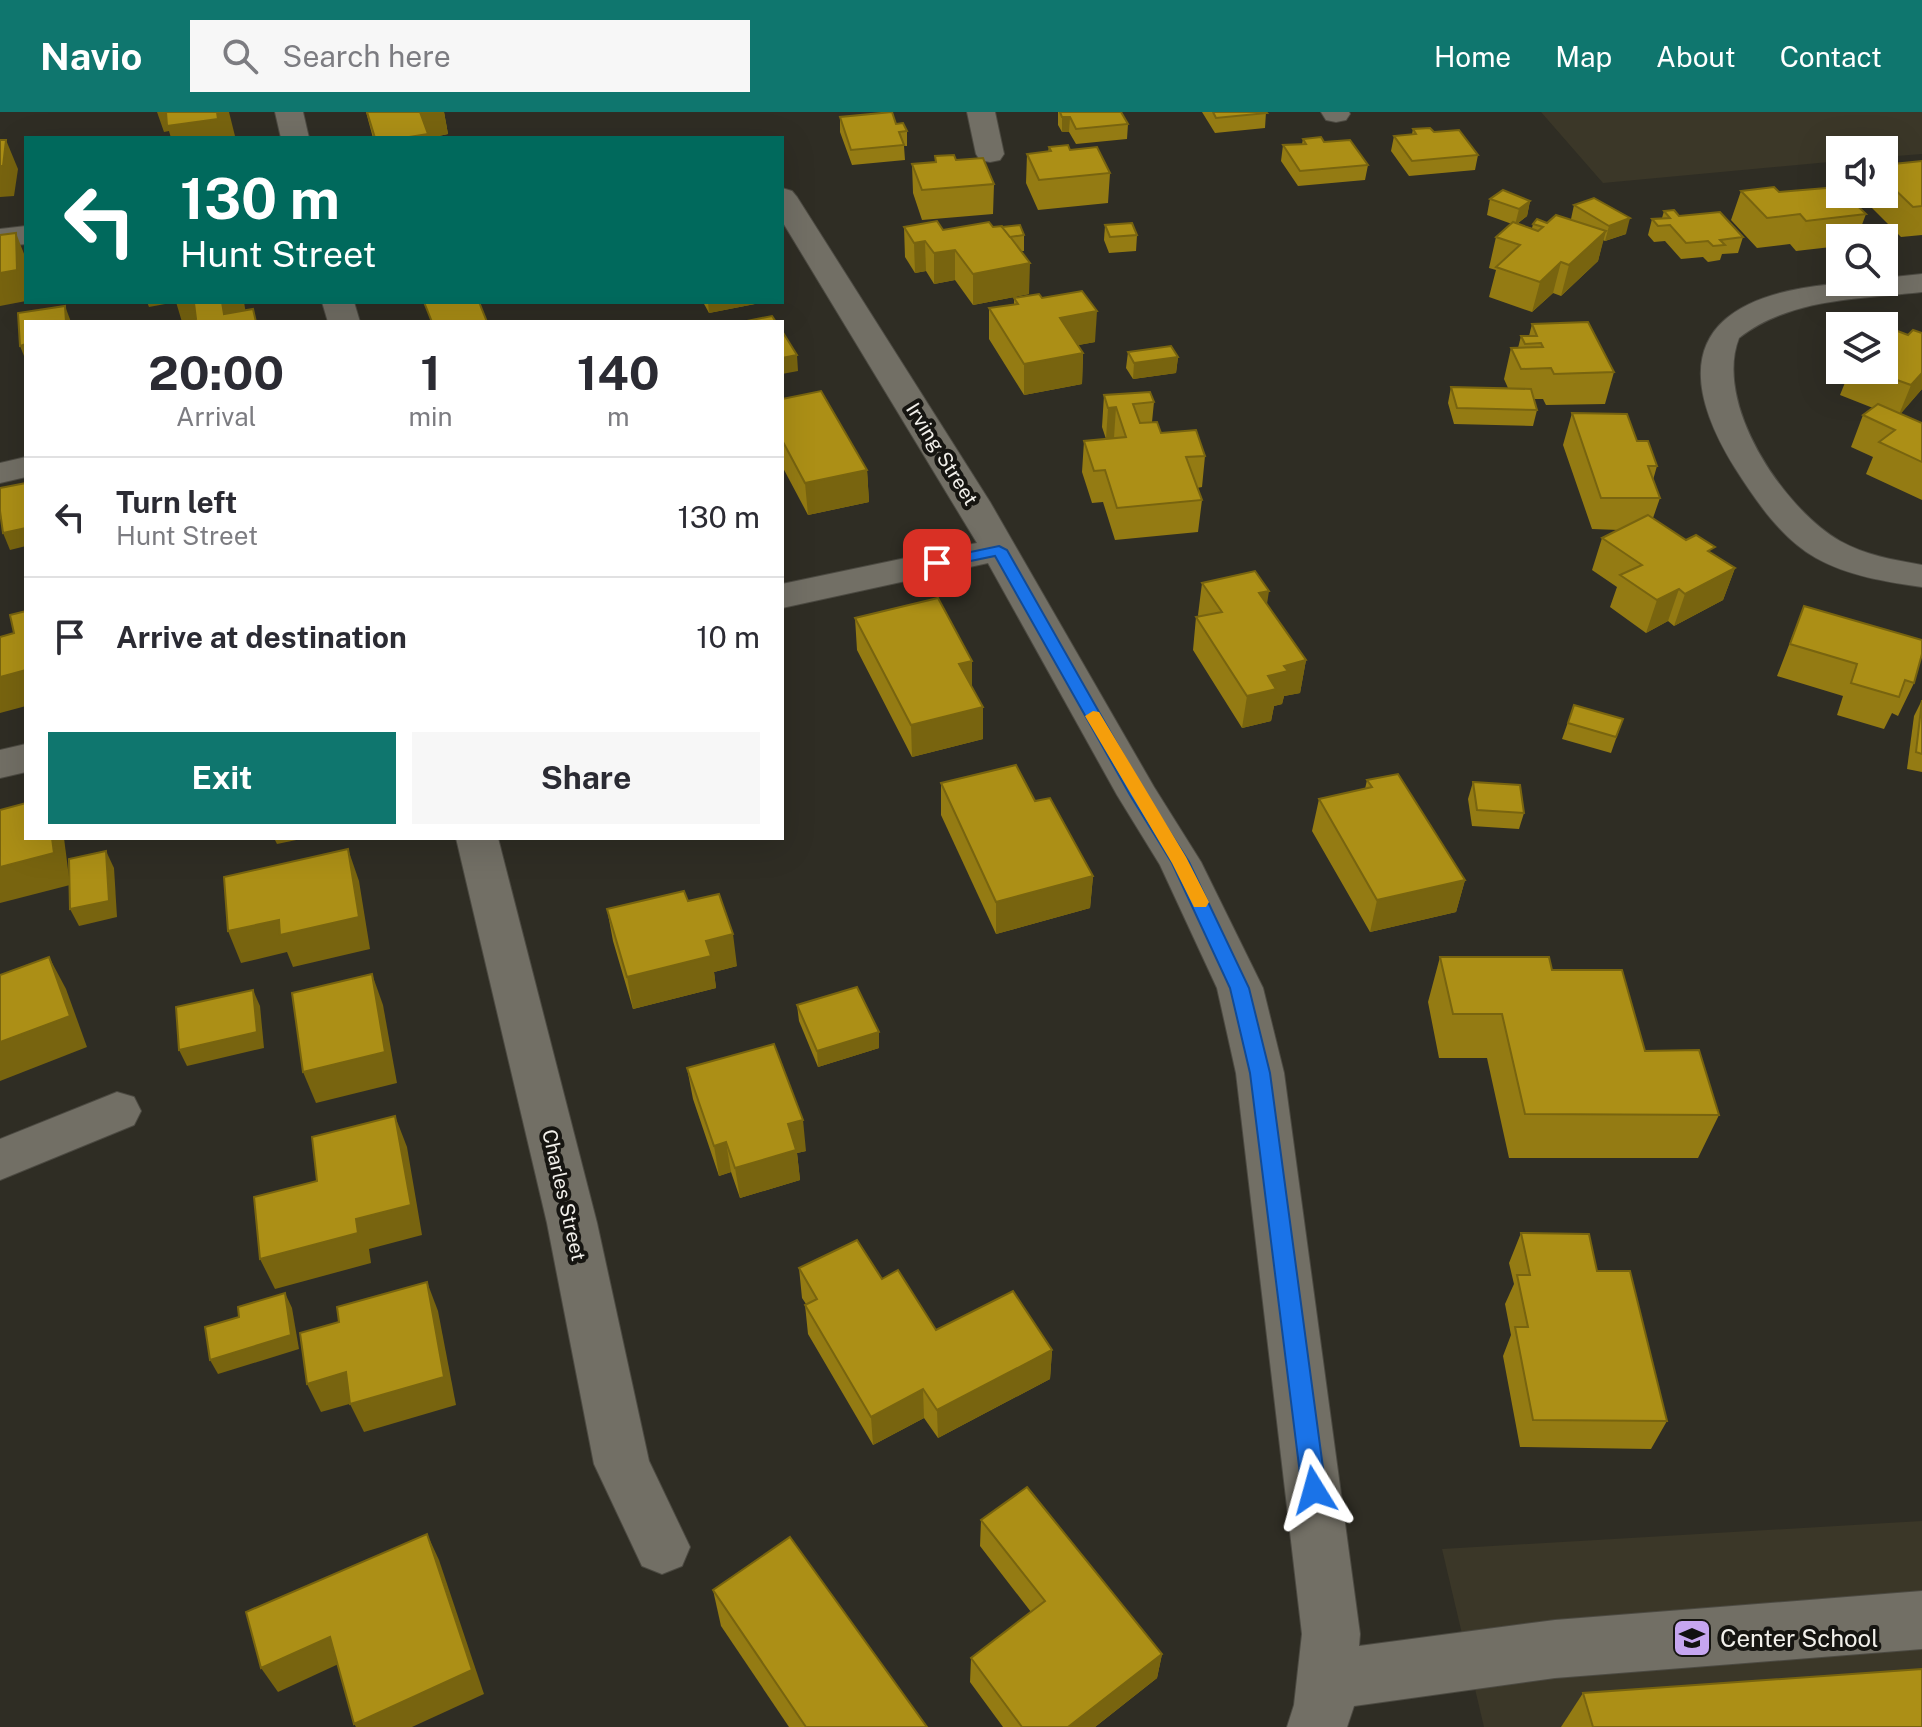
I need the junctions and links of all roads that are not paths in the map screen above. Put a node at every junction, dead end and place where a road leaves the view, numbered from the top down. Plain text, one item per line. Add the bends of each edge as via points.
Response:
1 (289, 112) edge
2 (981, 112) edge
3 (295, 136) edge
4 (990, 154) dead end
5 (784, 200) edge
6 (24, 235) edge
7 (0, 238) edge
8 (1922, 283) edge
9 (24, 467) edge
10 (0, 473) edge
11 (999, 550) junction
12 (1922, 576) edge
13 (784, 596) edge
14 (24, 758) edge
15 (0, 764) edge
16 (477, 840) edge
17 (117, 1111) dead end
18 (0, 1160) edge
19 (662, 1547) dead end
20 (1922, 1620) edge
21 (1322, 1704) edge

1 - 3 street
2 - 4 street
5 - 11 street, Irving Street
6 - 7 street
8 - 12 street via 1799,299 1726,332 1717,355 1720,401 1734,437 1792,520 1819,544 1860,562
9 - 10 street
11 - 13 street
11 - 21 street, Irving Street via 1180,862 1240,988 1260,1073 1318,1520 1331,1634
14 - 15 street
16 - 19 street, Charles Street via 572,1223 622,1464
17 - 18 street
20 - 21 street via 1555,1649

